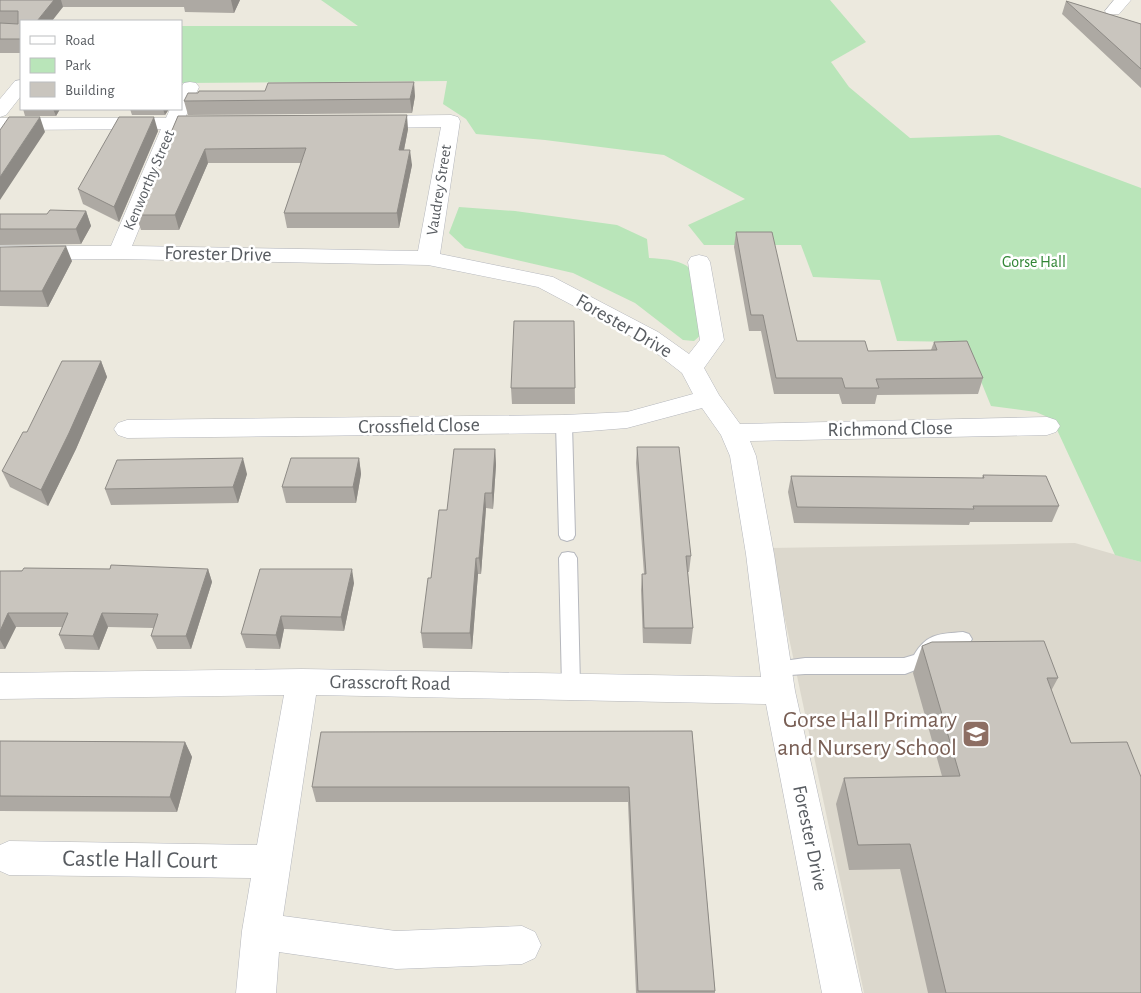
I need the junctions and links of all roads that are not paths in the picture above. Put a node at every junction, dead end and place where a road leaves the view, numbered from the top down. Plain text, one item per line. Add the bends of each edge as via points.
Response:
1 (20, 86) edge
2 (190, 87) dead end
3 (182, 103) edge
4 (0, 111) edge
5 (176, 116) edge
6 (351, 122) edge
7 (232, 123) edge
8 (0, 124) edge
9 (119, 252) junction
10 (0, 253) edge
11 (428, 258) junction
12 (699, 262) dead end
13 (692, 368) junction
14 (708, 398) junction
15 (564, 424) junction
16 (1047, 426) dead end
17 (127, 429) dead end
18 (733, 433) junction
19 (567, 535) dead end
20 (568, 558) dead end
21 (963, 639) dead end
22 (778, 680) junction
23 (302, 682) junction
24 (0, 686) edge
25 (571, 686) junction
26 (9, 858) dead end
27 (271, 862) junction
28 (262, 932) junction
29 (522, 946) dead end
30 (256, 993) edge
31 (842, 993) edge

1 - 4 street
2 - 3 street, Kenworthy Street
5 - 7 street
5 - 8 street
5 - 9 street, Kenworthy Street
6 - 11 street, Vaudrey Street via 450,122
9 - 10 street, Forester Drive
9 - 11 street, Forester Drive
11 - 13 street, Forester Drive via 545,282 650,336
12 - 13 street via 712,340
13 - 14 street, Forester Drive
14 - 15 street, Crossfield Close via 627,420
14 - 18 street, Forester Drive
15 - 17 street, Crossfield Close
15 - 19 lane
16 - 18 street, Richmond Close
18 - 22 street, Forester Drive via 743,456
20 - 25 lane
21 - 22 lane via 939,641 921,660 905,666 805,666
22 - 25 street, Grasscroft Road
22 - 31 street, Forester Drive
23 - 24 street, Grasscroft Road
23 - 25 street, Grasscroft Road
23 - 27 street
26 - 27 street, Castle Hall Court
27 - 28 street
28 - 29 street via 396,950
28 - 30 street

